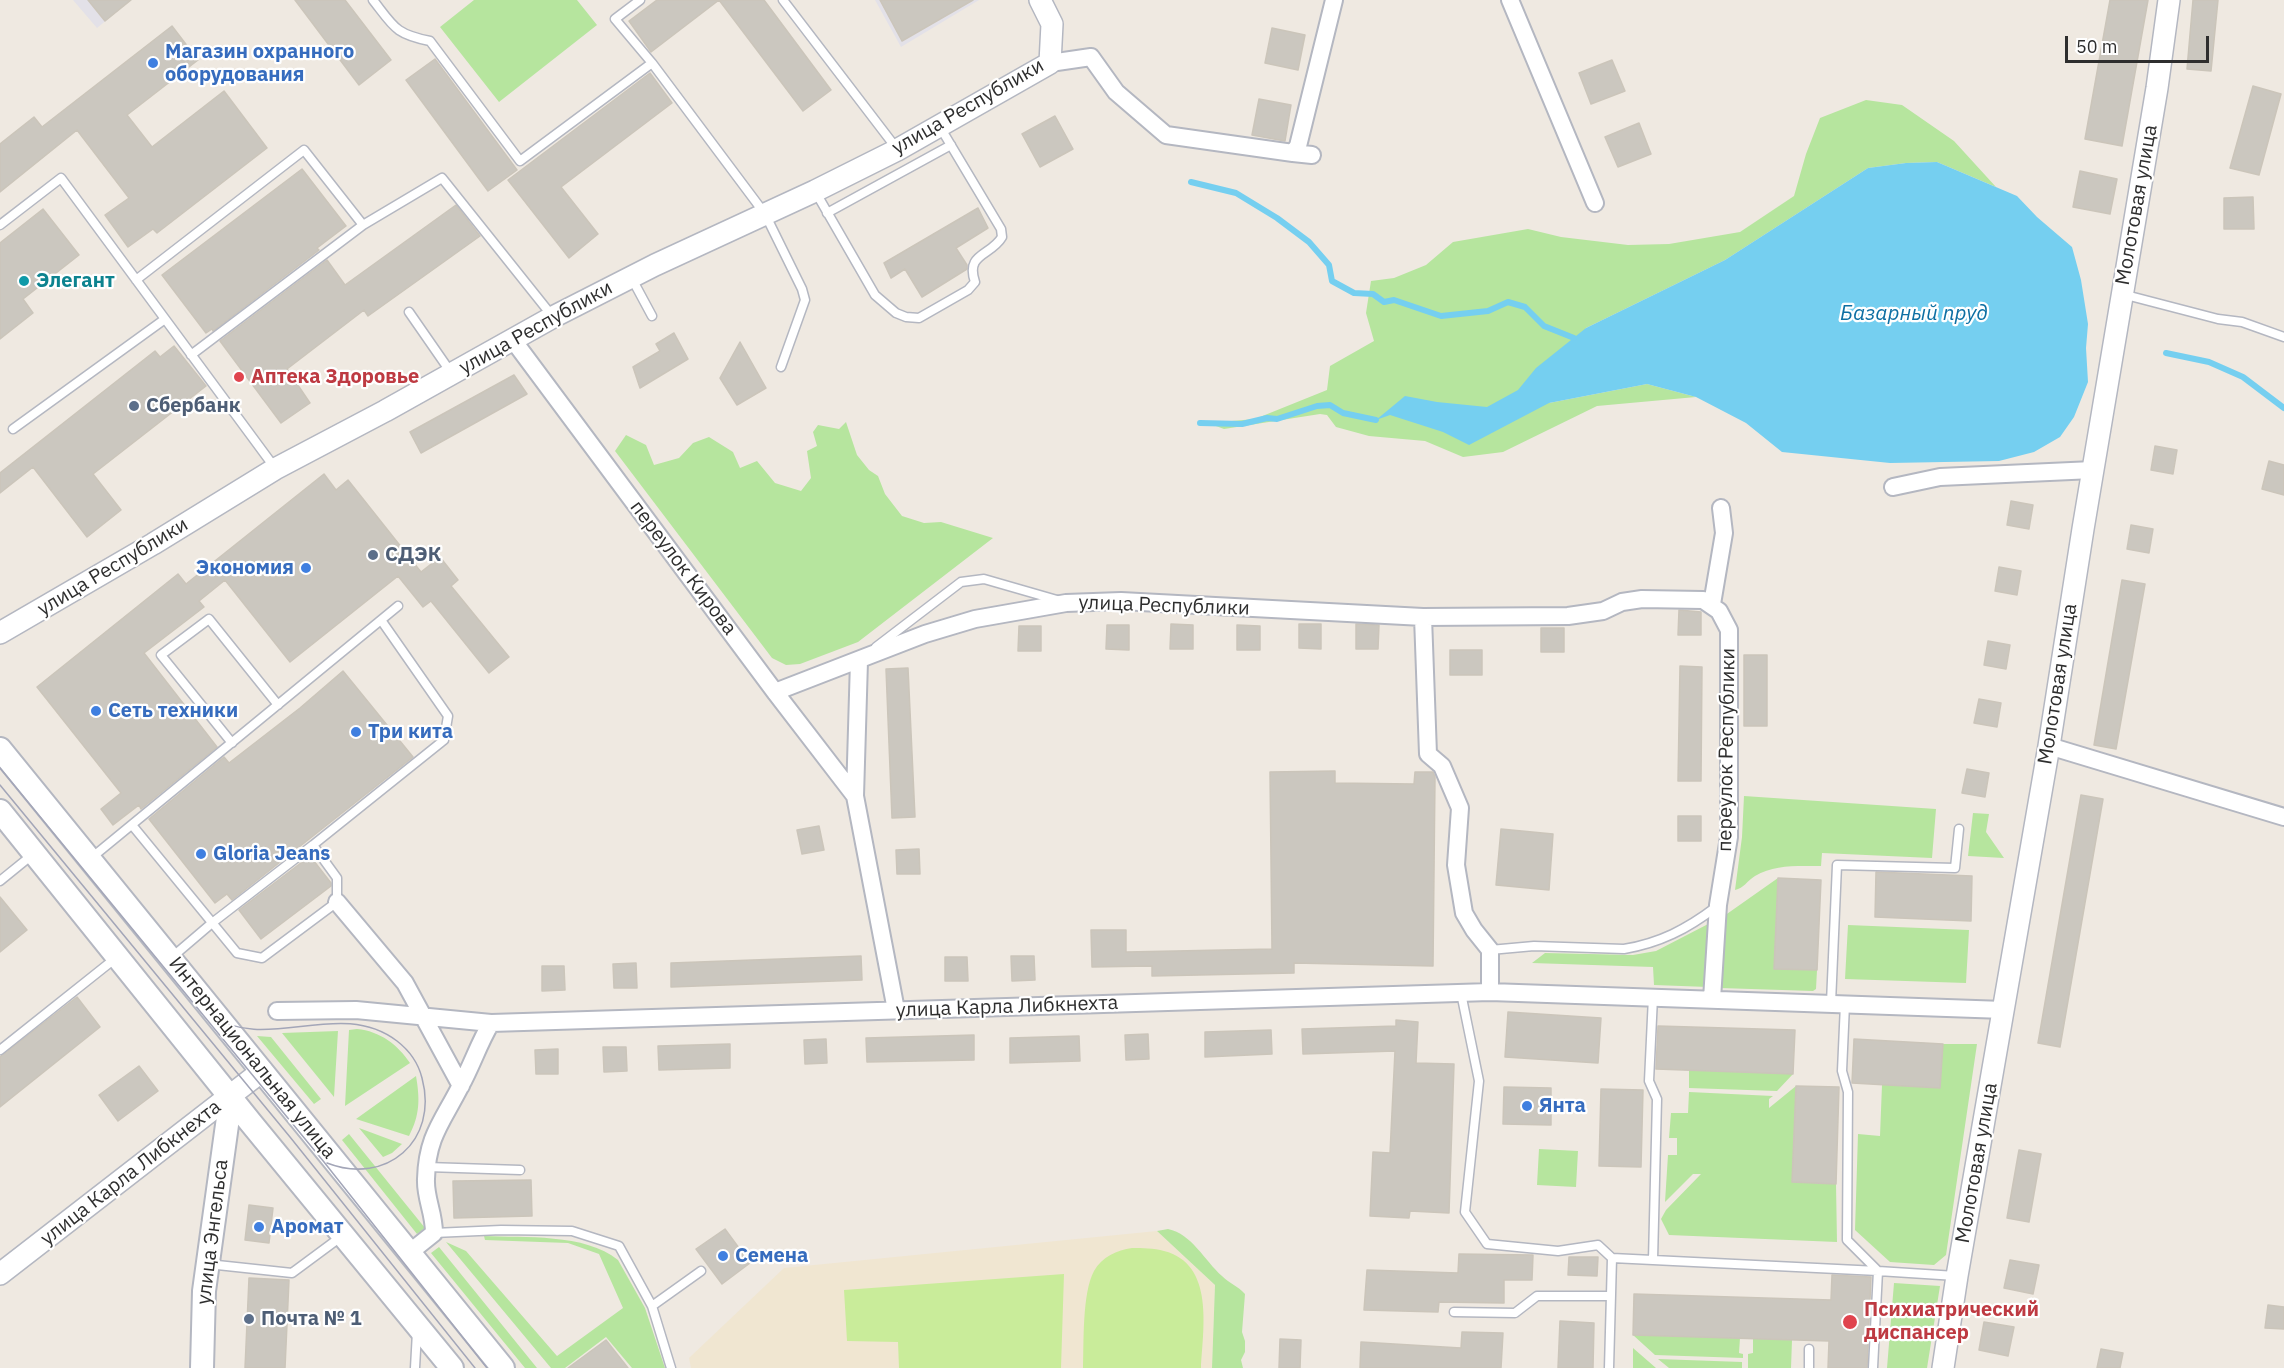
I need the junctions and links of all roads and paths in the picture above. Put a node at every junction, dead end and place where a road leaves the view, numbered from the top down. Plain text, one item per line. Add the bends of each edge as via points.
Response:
1 (373, 0) edge
2 (640, 0) edge
3 (783, 0) edge
4 (1040, 0) edge
5 (1334, 0) edge
6 (1510, 0) edge
7 (2169, 0) edge
8 (652, 63) junction
9 (1050, 63) junction
10 (940, 126) junction
11 (951, 145) junction
12 (897, 150) junction
13 (1293, 153) junction
14 (1312, 154) dead end
15 (815, 191) junction
16 (1596, 202) dead end
17 (828, 213) junction
18 (765, 214) junction
19 (0, 225) edge
20 (363, 225) junction
21 (631, 277) junction
22 (136, 280) junction
23 (2122, 294) junction
24 (409, 312) dead end
25 (652, 316) dead end
26 (553, 317) junction
27 (165, 319) junction
28 (2284, 337) edge
29 (513, 340) junction
30 (191, 355) junction
31 (781, 366) dead end
32 (452, 374) junction
33 (13, 429) dead end
34 (275, 468) junction
35 (2092, 470) junction
36 (1893, 487) dead end
37 (1721, 508) dead end
38 (1066, 603) junction
39 (1712, 604) junction
40 (398, 606) dead end
41 (1423, 617) junction
42 (381, 620) junction
43 (0, 633) edge
44 (859, 661) junction
45 (775, 692) junction
46 (278, 705) junction
47 (232, 743) junction
48 (2049, 746) junction
49 (0, 749) edge
50 (855, 796) junction
51 (0, 811) edge
52 (2284, 817) edge
53 (132, 825) junction
54 (1959, 829) dead end
55 (313, 845) junction
56 (34, 853) junction
57 (90, 860) junction
58 (0, 881) edge
59 (337, 902) junction
60 (1718, 905) junction
61 (212, 923) junction
62 (1490, 950) junction
63 (118, 956) junction
64 (170, 958) junction
65 (1490, 992) junction
66 (1461, 993) junction
67 (1653, 996) junction
68 (1712, 999) junction
69 (1838, 1003) junction
70 (896, 1010) junction
71 (2004, 1010) junction
72 (277, 1011) dead end
73 (422, 1017) junction
74 (491, 1023) junction
75 (0, 1050) edge
76 (262, 1071) junction
77 (461, 1086) junction
78 (231, 1096) junction
79 (427, 1167) junction
80 (520, 1170) dead end
81 (434, 1233) junction
82 (343, 1235) junction
83 (409, 1252) junction
84 (1612, 1258) junction
85 (1653, 1260) junction
86 (208, 1264) junction
87 (700, 1271) dead end
88 (1878, 1271) junction
89 (0, 1274) edge
90 (1957, 1276) junction
91 (1611, 1296) junction
92 (652, 1306) junction
93 (1454, 1312) dead end
94 (417, 1326) junction
95 (1809, 1349) dead end
96 (202, 1368) edge
97 (415, 1368) edge
98 (452, 1368) edge
99 (503, 1368) edge
100 (671, 1368) edge
101 (1609, 1368) edge
102 (1809, 1368) edge
103 (1873, 1368) edge
104 (1945, 1368) edge

1 - 8 lane via 396,30 430,40 520,161
2 - 8 lane via 615,19
3 - 12 lane
4 - 9 street, улица Республики via 1052,24
5 - 13 street via 1298,146
6 - 16 street
7 - 23 street, Молотовая улица
8 - 18 lane
9 - 10 street, улица Республики
9 - 13 street via 1091,57 1116,92 1166,135
10 - 11 lane
10 - 12 street, улица Республики
11 - 17 lane
11 - 17 lane via 1002,237 997,246 974,262 971,272 975,282 968,290 919,318 896,313 875,295
12 - 15 street, улица Республики
13 - 14 street
15 - 17 lane
15 - 18 street, улица Республики
18 - 21 street, улица Республики
18 - 31 lane via 805,300
19 - 22 lane via 61,178
20 - 22 lane via 304,150
20 - 26 lane via 442,178
20 - 30 lane
21 - 25 lane
21 - 26 street, улица Республики
22 - 27 lane
23 - 28 lane via 2242,322
23 - 35 street, Молотовая улица
24 - 32 lane
26 - 29 street, улица Республики
27 - 30 lane
27 - 33 lane
29 - 32 street, улица Республики
29 - 45 street, переулок Кирова
30 - 34 lane
32 - 34 street, улица Республики
34 - 43 street, улица Республики
35 - 36 street via 1940,477
35 - 48 street, Молотовая улица
37 - 39 street via 1724,533
38 - 41 street, улица Республики via 1120,601
38 - 44 street, улица Республики via 975,619
38 - 44 lane via 984,579 961,582
39 - 41 street, улица Республики via 1703,600 1642,599 1568,616
39 - 60 street, переулок Республики via 1729,630 1729,837
40 - 42 lane
41 - 62 street via 1428,754 1442,766 1460,808 1456,865 1464,913
42 - 46 lane
42 - 55 lane via 448,716 444,740
44 - 45 street, улица Республики
44 - 50 street, переулок Кирова
45 - 50 street, переулок Кирова
46 - 47 lane
46 - 47 lane via 209,619 162,655
47 - 53 lane
48 - 52 street
48 - 71 street, Молотовая улица
49 - 57 main road, Интернациональная улица
50 - 70 street, переулок Кирова
51 - 56 main road, Интернациональная улица
53 - 57 lane
53 - 61 lane
54 - 69 lane via 1955,868 1838,865
55 - 59 lane via 338,878
55 - 61 lane
56 - 58 lane
56 - 63 main road, Интернациональная улица
57 - 64 main road, Интернациональная улица
59 - 61 lane via 262,958 237,953
59 - 73 street via 405,983
60 - 62 lane via 1672,936 1635,947 1534,946
60 - 68 street, переулок Республики
61 - 64 lane
62 - 65 street
63 - 75 lane
63 - 78 main road, Интернациональная улица
64 - 76 main road, Интернациональная улица
65 - 66 street, улица Карла Либкнехта
65 - 67 street, улица Карла Либкнехта
66 - 70 street, улица Карла Либкнехта
66 - 84 lane via 1479,1081 1465,1212 1487,1244 1558,1251 1599,1245
67 - 68 street, улица Карла Либкнехта
67 - 85 lane via 1649,1082 1657,1099
68 - 69 street, улица Карла Либкнехта
69 - 71 street, улица Карла Либкнехта
69 - 88 lane via 1842,1071 1848,1092 1847,1240
70 - 74 street, улица Карла Либкнехта
71 - 90 street, Молотовая улица
72 - 73 street, улица Карла Либкнехта via 356,1010
73 - 74 street, улица Карла Либкнехта
73 - 77 street
74 - 77 street
76 - 78 street, улица Карла Либкнехта
76 - 83 main road, Интернациональная улица
77 - 79 street via 440,1120 429,1148
78 - 82 main road, Интернациональная улица
78 - 86 main road, улица Энгельса
78 - 89 street, улица Карла Либкнехта
79 - 80 lane
79 - 81 street via 427,1198 434,1216
81 - 83 street
81 - 92 lane via 572,1231 619,1246
82 - 86 lane via 292,1273
82 - 94 main road, Интернациональная улица
83 - 99 main road, Интернациональная улица
84 - 85 lane
84 - 91 lane
85 - 88 lane
86 - 96 main road, улица Энгельса
87 - 92 lane
88 - 90 lane
88 - 103 lane
90 - 104 street, Молотовая улица
91 - 93 lane via 1538,1296 1515,1313
91 - 101 lane
92 - 100 lane
94 - 97 lane
94 - 98 main road, Интернациональная улица
95 - 102 lane

